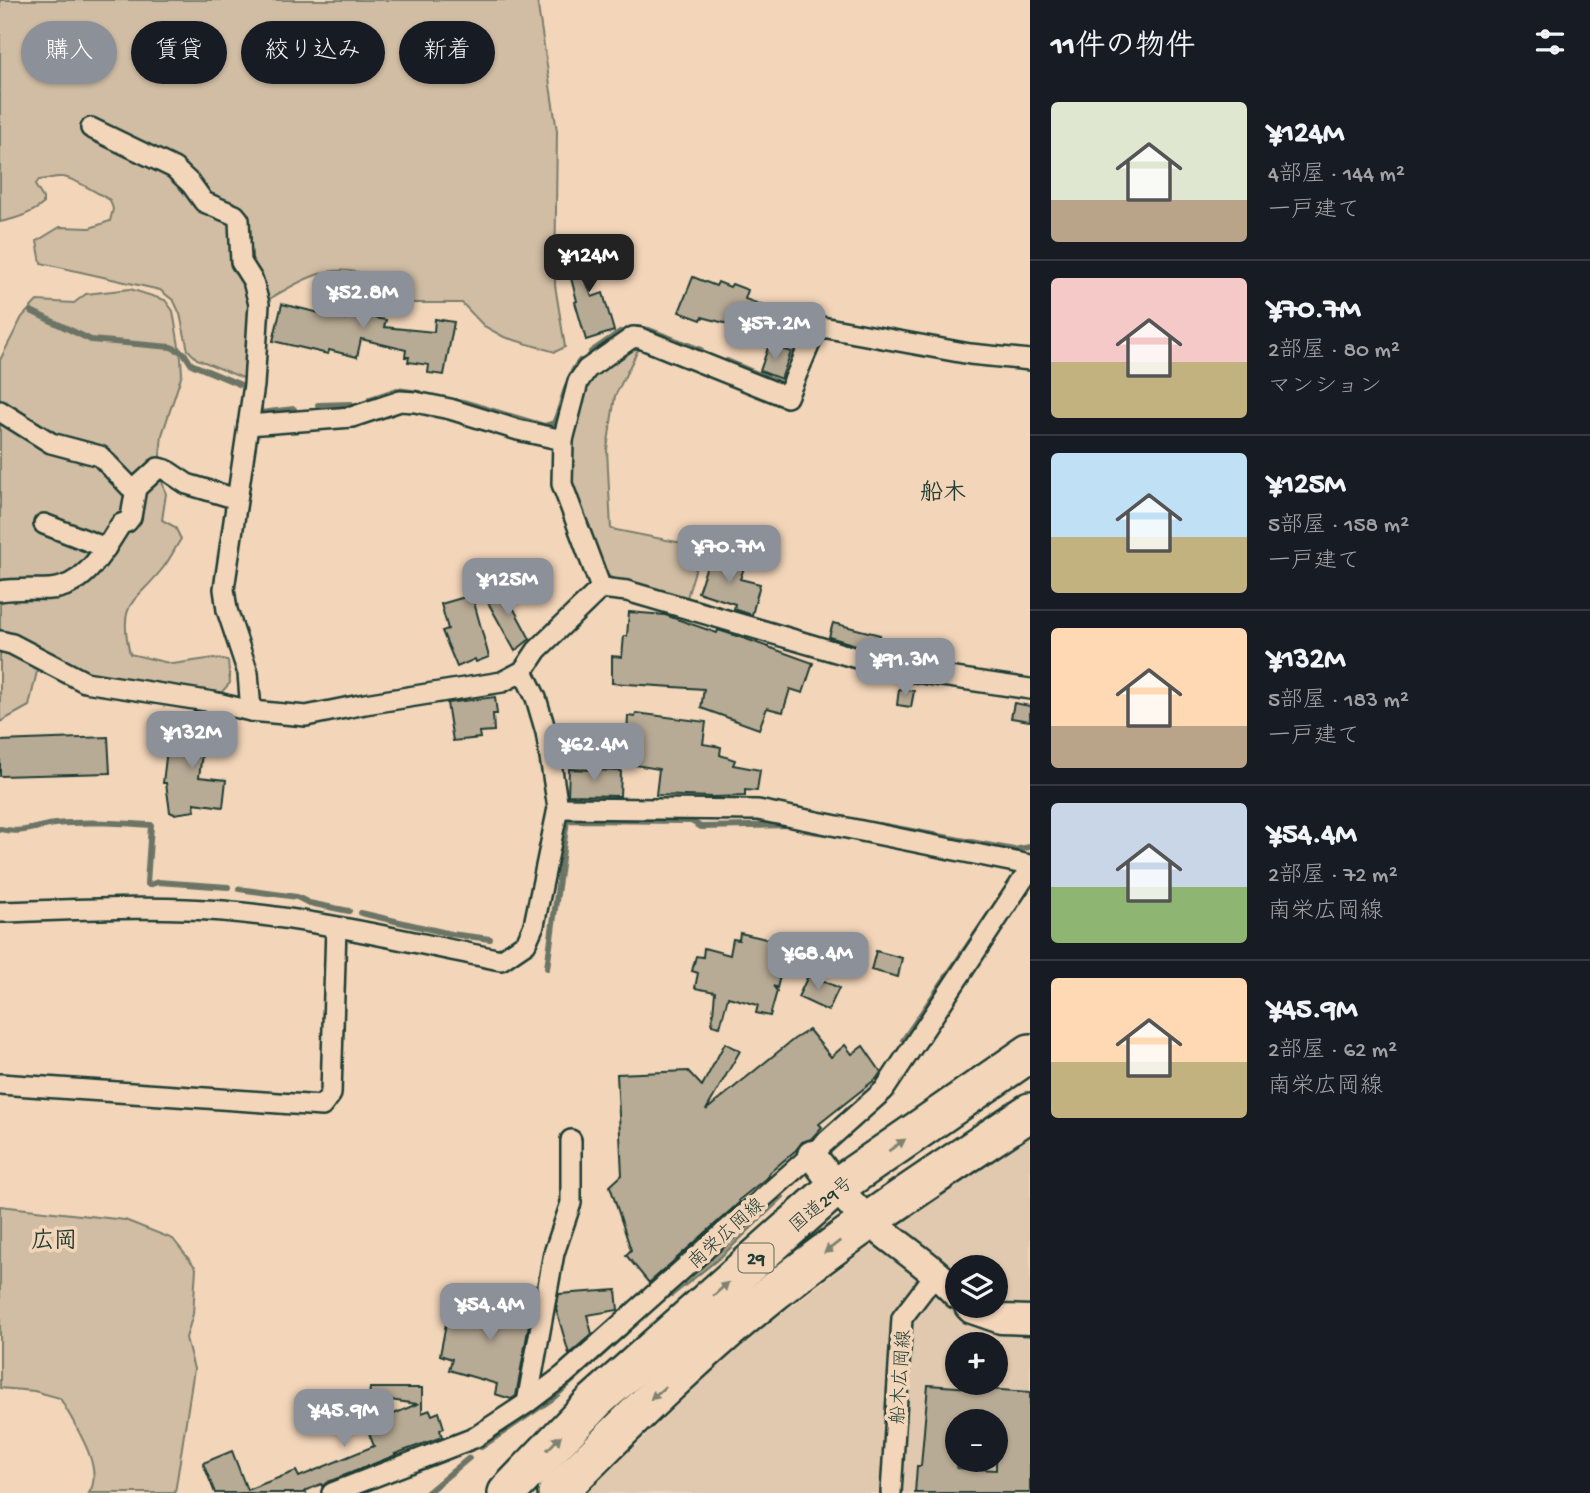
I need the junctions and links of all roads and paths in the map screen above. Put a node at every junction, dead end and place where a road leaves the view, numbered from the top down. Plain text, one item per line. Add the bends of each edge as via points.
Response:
1 (91, 128) dead end
2 (1030, 360) edge
3 (0, 411) edge
4 (248, 425) junction
5 (563, 440) junction
6 (136, 488) junction
7 (237, 499) junction
8 (44, 524) dead end
9 (106, 548) junction
10 (601, 588) junction
11 (0, 591) edge
12 (0, 641) edge
13 (523, 671) junction
14 (1030, 689) edge
15 (251, 711) junction
16 (558, 808) junction
17 (1030, 867) edge
18 (0, 912) edge
19 (337, 927) junction
20 (1030, 1053) edge
21 (0, 1084) edge
22 (1030, 1112) edge
23 (571, 1140) dead end
24 (812, 1155) junction
25 (836, 1187) junction
26 (868, 1220) junction
27 (937, 1272) junction
28 (945, 1281) edge
29 (999, 1318) edge
30 (1030, 1321) edge
31 (527, 1403) junction
32 (332, 1493) edge
33 (507, 1493) edge
34 (557, 1493) edge
35 (891, 1493) edge

1 - 4 street via 174,168 204,202 239,220 241,262 253,281 259,304
2 - 5 street via 822,327 813,335 787,397 633,337 587,369 578,382
3 - 6 street via 51,443 100,456 122,481
4 - 5 street via 352,417 407,401
4 - 7 street
5 - 10 street via 562,484
6 - 7 street via 158,468 187,484
6 - 9 street via 131,517
7 - 15 street via 224,589 248,673
8 - 9 street
9 - 11 street via 74,582 54,589
10 - 13 street via 537,650
10 - 14 street via 894,669
12 - 15 street via 85,682
13 - 15 street via 502,682 306,716
13 - 16 street via 546,732
16 - 17 street via 758,810
16 - 19 street via 534,925 526,943 501,960
17 - 24 street, 南栄広岡線 via 884,1090
18 - 19 street via 223,911
19 - 21 street via 331,1094 322,1105
25 -> 20 highway, 国道29号 / 29
22 - 26 highway, 29
23 - 31 street via 572,1203 554,1253
24 - 25 street
24 - 31 street, 南栄広岡線
25 - 26 street
33 -> 25 highway, 国道29号 / 29 via 595,1401
26 - 27 street
26 -> 34 highway, 29 via 769,1296 655,1395
27 - 28 street
27 - 35 street, 船木広岡線 via 902,1318
29 - 30 street
31 - 32 street, 南栄広岡線 via 474,1438

